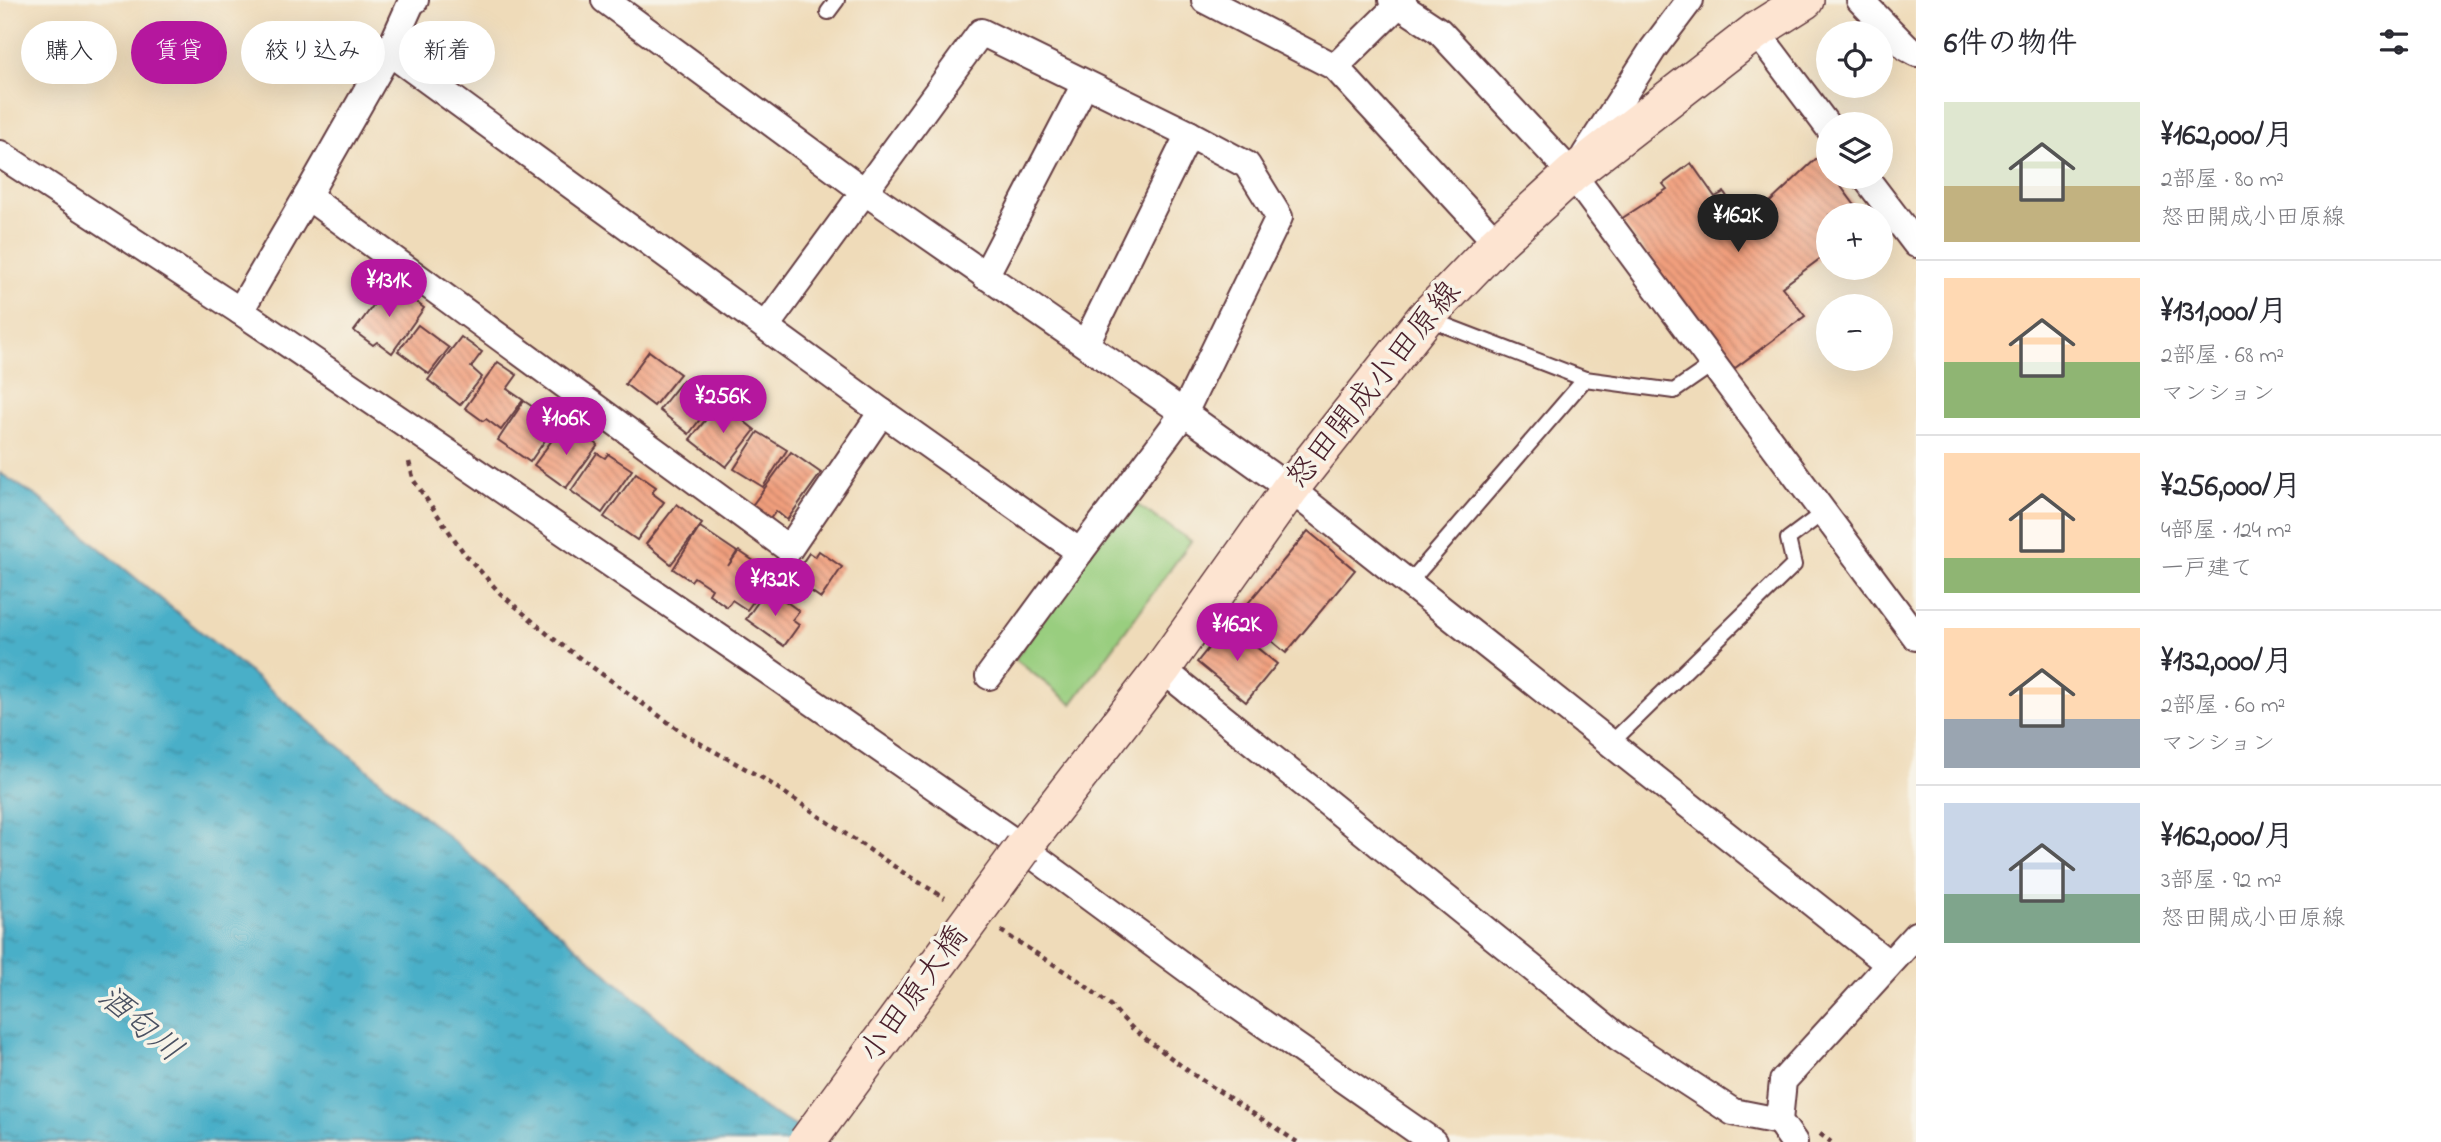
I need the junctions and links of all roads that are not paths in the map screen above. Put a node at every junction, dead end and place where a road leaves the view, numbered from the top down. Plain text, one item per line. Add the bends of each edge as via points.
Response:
1 (605, 0) edge
2 (837, 0) edge
3 (1205, 0) edge
4 (1690, 0) edge
5 (1805, 0) edge
6 (1860, 0) edge
7 (410, 1) edge
8 (1398, 1) edge
9 (828, 12) dead end
10 (1756, 30) junction
11 (389, 52) junction
12 (1916, 53) edge
13 (1335, 67) junction
14 (1085, 84) junction
15 (1817, 112) edge
16 (1189, 134) junction
17 (0, 154) edge
18 (1572, 174) junction
19 (1874, 189) edge
20 (864, 191) junction
21 (307, 196) junction
22 (1497, 243) junction
23 (1916, 244) edge
24 (985, 276) junction
25 (240, 310) junction
26 (1425, 318) junction
27 (766, 326) junction
28 (1086, 343) junction
29 (1713, 364) junction
30 (1585, 379) junction
31 (882, 412) junction
32 (1184, 413) junction
33 (1290, 489) junction
34 (1824, 512) junction
35 (1080, 552) junction
36 (1409, 583) junction
37 (1916, 637) edge
38 (1162, 669) junction
39 (989, 676) dead end
40 (1611, 743) junction
41 (1023, 848) junction
42 (1916, 935) edge
43 (1889, 964) junction
44 (1786, 1132) edge
45 (807, 1142) edge
46 (1433, 1142) edge

1 - 20 street
2 - 9 lane
3 - 13 street
4 - 18 street
5 - 10 main road, 怒田開成小田原線
6 - 12 street
7 - 11 street
8 - 13 street
8 - 18 street via 1439,31
10 - 15 street
10 - 18 main road, 怒田開成小田原線
11 - 21 street
11 - 27 street
13 - 22 street
14 - 16 street
14 - 20 street via 981,32
14 - 24 street
16 - 28 street
16 - 32 street via 1247,165 1279,217
17 - 25 street
18 - 22 main road, 怒田開成小田原線
18 - 29 street
19 - 23 street
20 - 24 street
20 - 27 street
21 - 25 street
21 - 31 street via 789,550
22 - 26 main road, 怒田開成小田原線
24 - 28 street
25 - 41 street
26 - 30 lane
26 - 33 main road, 怒田開成小田原線
27 - 31 street
28 - 32 street
29 - 30 lane via 1674,391
29 - 34 street
30 - 36 lane
31 - 35 street
32 - 33 street
32 - 35 street
33 - 36 street
33 - 38 main road, 怒田開成小田原線
34 - 37 street
34 - 40 lane via 1788,539 1794,565
35 - 39 street
36 - 40 street
38 - 41 main road, 怒田開成小田原線
38 - 44 street via 1618,1037 1733,1112
40 - 43 street
41 - 45 main road, 小田原大橋, bridge
41 - 46 street
42 - 43 street
43 - 44 street via 1783,1081

